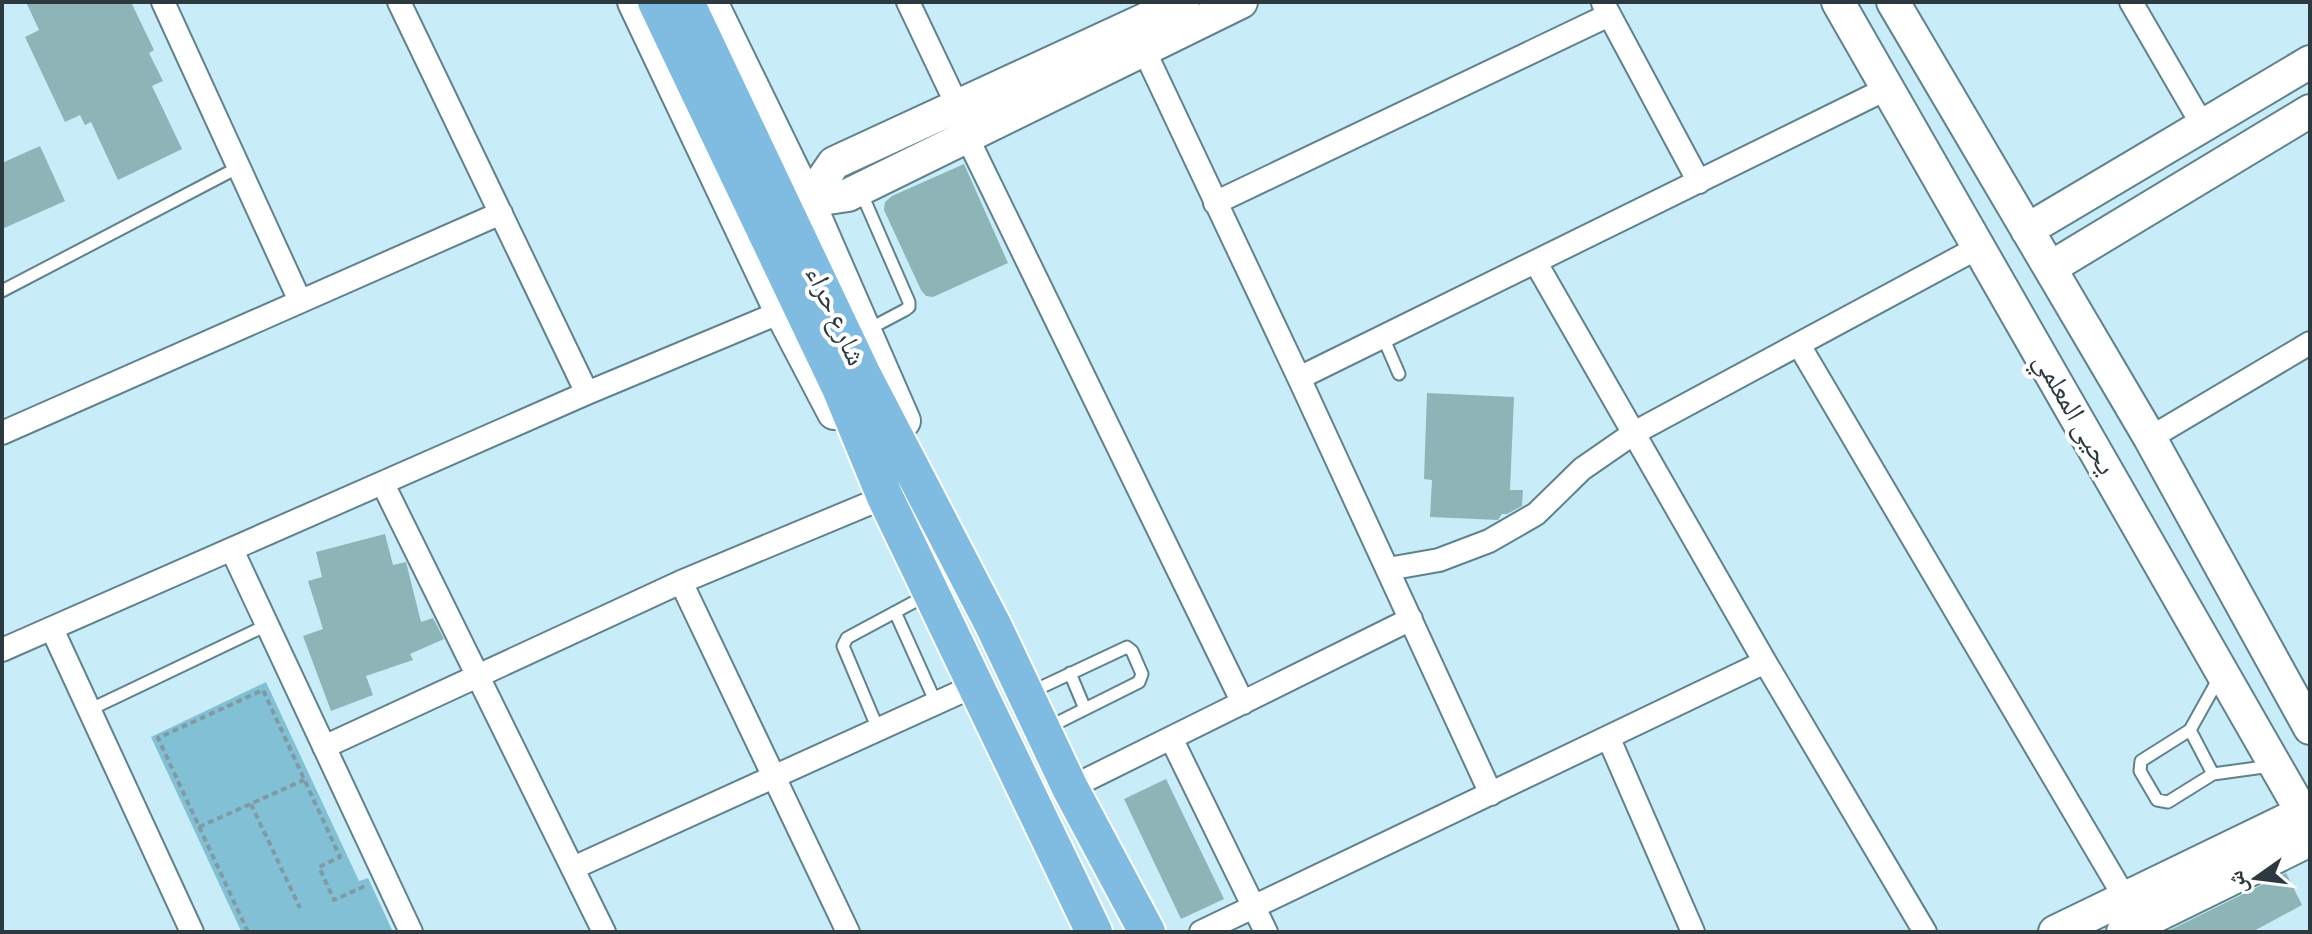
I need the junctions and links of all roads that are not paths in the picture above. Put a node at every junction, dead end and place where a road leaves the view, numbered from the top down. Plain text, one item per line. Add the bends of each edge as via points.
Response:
1 (163, 2) edge
2 (399, 2) edge
3 (634, 2) edge
4 (656, 2) edge
5 (686, 2) edge
6 (711, 2) edge
7 (908, 2) edge
8 (1241, 2) edge
9 (1838, 2) edge
10 (1893, 2) edge
11 (2131, 2) edge
12 (1606, 9) edge
13 (1187, 10) edge
14 (1144, 50) junction
15 (2310, 62) edge
16 (1888, 88) junction
17 (957, 105) junction
18 (2310, 111) edge
19 (2203, 126) junction
20 (967, 137) junction
21 (239, 167) junction
22 (1699, 182) junction
23 (860, 189) junction
24 (808, 201) junction
25 (1215, 203) junction
26 (501, 213) junction
27 (2027, 230) junction
28 (1979, 247) junction
29 (1536, 263) junction
30 (2050, 268) junction
31 (2, 291) edge
32 (300, 301) junction
33 (781, 312) junction
34 (865, 331) junction
35 (1383, 337) junction
36 (2310, 343) edge
37 (1799, 345) junction
38 (1399, 374) dead end
39 (1299, 378) junction
40 (851, 380) junction
41 (587, 393) junction
42 (2, 433) edge
43 (1634, 433) junction
44 (2150, 438) junction
45 (383, 484) junction
46 (885, 497) junction
47 (232, 550) junction
48 (1388, 569) junction
49 (681, 582) junction
50 (931, 593) junction
51 (895, 612) junction
52 (1411, 619) junction
53 (267, 625) junction
54 (993, 625) junction
55 (52, 629) junction
56 (2, 650) edge
57 (1765, 662) junction
58 (1070, 673) junction
59 (2222, 674) junction
60 (478, 676) junction
61 (976, 685) junction
62 (1026, 694) junction
63 (936, 703) junction
64 (1243, 703) junction
65 (1085, 709) junction
66 (89, 710) junction
67 (2310, 728) edge
68 (878, 729) junction
69 (1043, 730) junction
70 (2190, 730) junction
71 (1171, 738) junction
72 (1609, 739) junction
73 (324, 747) junction
74 (2275, 766) junction
75 (2213, 774) junction
76 (774, 777) junction
77 (1070, 788) junction
78 (1491, 794) junction
79 (2307, 826) edge
80 (573, 868) junction
81 (2125, 898) junction
82 (1253, 907) junction
83 (1689, 931) edge
84 (192, 932) edge
85 (411, 932) edge
86 (604, 932) edge
87 (848, 932) edge
88 (1094, 932) edge
89 (1147, 932) edge
90 (1201, 932) edge
91 (1266, 932) edge
92 (1925, 932) edge
93 (2055, 932) edge
94 (2123, 932) edge

1 - 21 street
2 - 26 street
3 - 33 street, شارع حراء
4 - 40 main road, شارع حراء
5 - 40 main road, شارع حراء
6 - 24 street, شارع حراء
7 - 17 street
8 - 13 street
9 - 16 street, يحيى المعلمي
10 - 27 street, يحيى المعلمي
11 - 19 street
12 - 22 street
12 - 25 street
13 - 14 street
13 - 17 street
14 - 20 street
14 - 25 street
15 - 19 street
16 - 22 street
16 - 28 street, يحيى المعلمي
17 - 24 street via 834,163
18 - 30 street
19 - 27 street
20 - 23 street
20 - 64 street
21 - 31 lane
21 - 32 street
22 - 29 street
23 - 24 street
23 - 34 lane via 909,302 905,310
24 - 34 street, شارع حراء
25 - 39 street
26 - 32 street
26 - 41 street
27 - 30 street, يحيى المعلمي
28 - 37 street
28 - 59 street, يحيى المعلمي
29 - 35 street
29 - 43 street
30 - 44 street, يحيى المعلمي
32 - 42 street
33 - 41 street
33 - 46 street, شارع حراء via 832,411
34 - 54 street, شارع حراء
35 - 38 lane
35 - 39 street
36 - 44 street
37 - 43 street
37 - 81 street
39 - 48 street
40 - 46 main road, شارع حراء
40 - 54 main road, شارع حراء
41 - 45 street
43 - 48 street via 1582,469 1536,514 1489,541 1439,560
43 - 57 street
44 - 67 street, يحيى المعلمي
45 - 47 street
45 - 60 street
46 - 49 street
46 - 50 main road, شارع حراء
47 - 53 street
47 - 55 street
48 - 52 street
49 - 60 street
49 - 76 street
50 - 51 lane
50 - 61 main road, شارع حراء
51 - 63 lane
51 - 68 lane via 847,638 843,646
52 - 64 street
52 - 78 street
53 - 66 lane
53 - 73 street
54 - 62 main road, شارع حراء
55 - 56 street
55 - 66 street
57 - 72 street
57 - 92 street
58 - 62 lane
58 - 65 lane
58 - 65 lane via 1127,647 1142,674 1139,682
59 - 70 lane
59 - 74 street, يحيى المعلمي
60 - 73 street
60 - 80 street
61 - 63 street
61 - 88 main road, شارع حراء
62 - 69 main road, شارع حراء
63 - 68 street
64 - 71 street
65 - 69 lane
66 - 84 street
68 - 76 street
69 - 77 main road, شارع حراء
70 - 75 lane
70 - 75 lane via 2141,761 2140,771 2157,800 2168,802
71 - 77 street
71 - 82 street
72 - 78 street
72 - 83 street
73 - 85 street
74 - 75 lane
74 - 79 street, يحيى المعلمي
76 - 80 street
76 - 87 street
77 - 89 main road, شارع حراء
78 - 82 street
79 - 81 street
79 - 94 street
80 - 86 street
81 - 93 street
82 - 90 street
82 - 91 street

